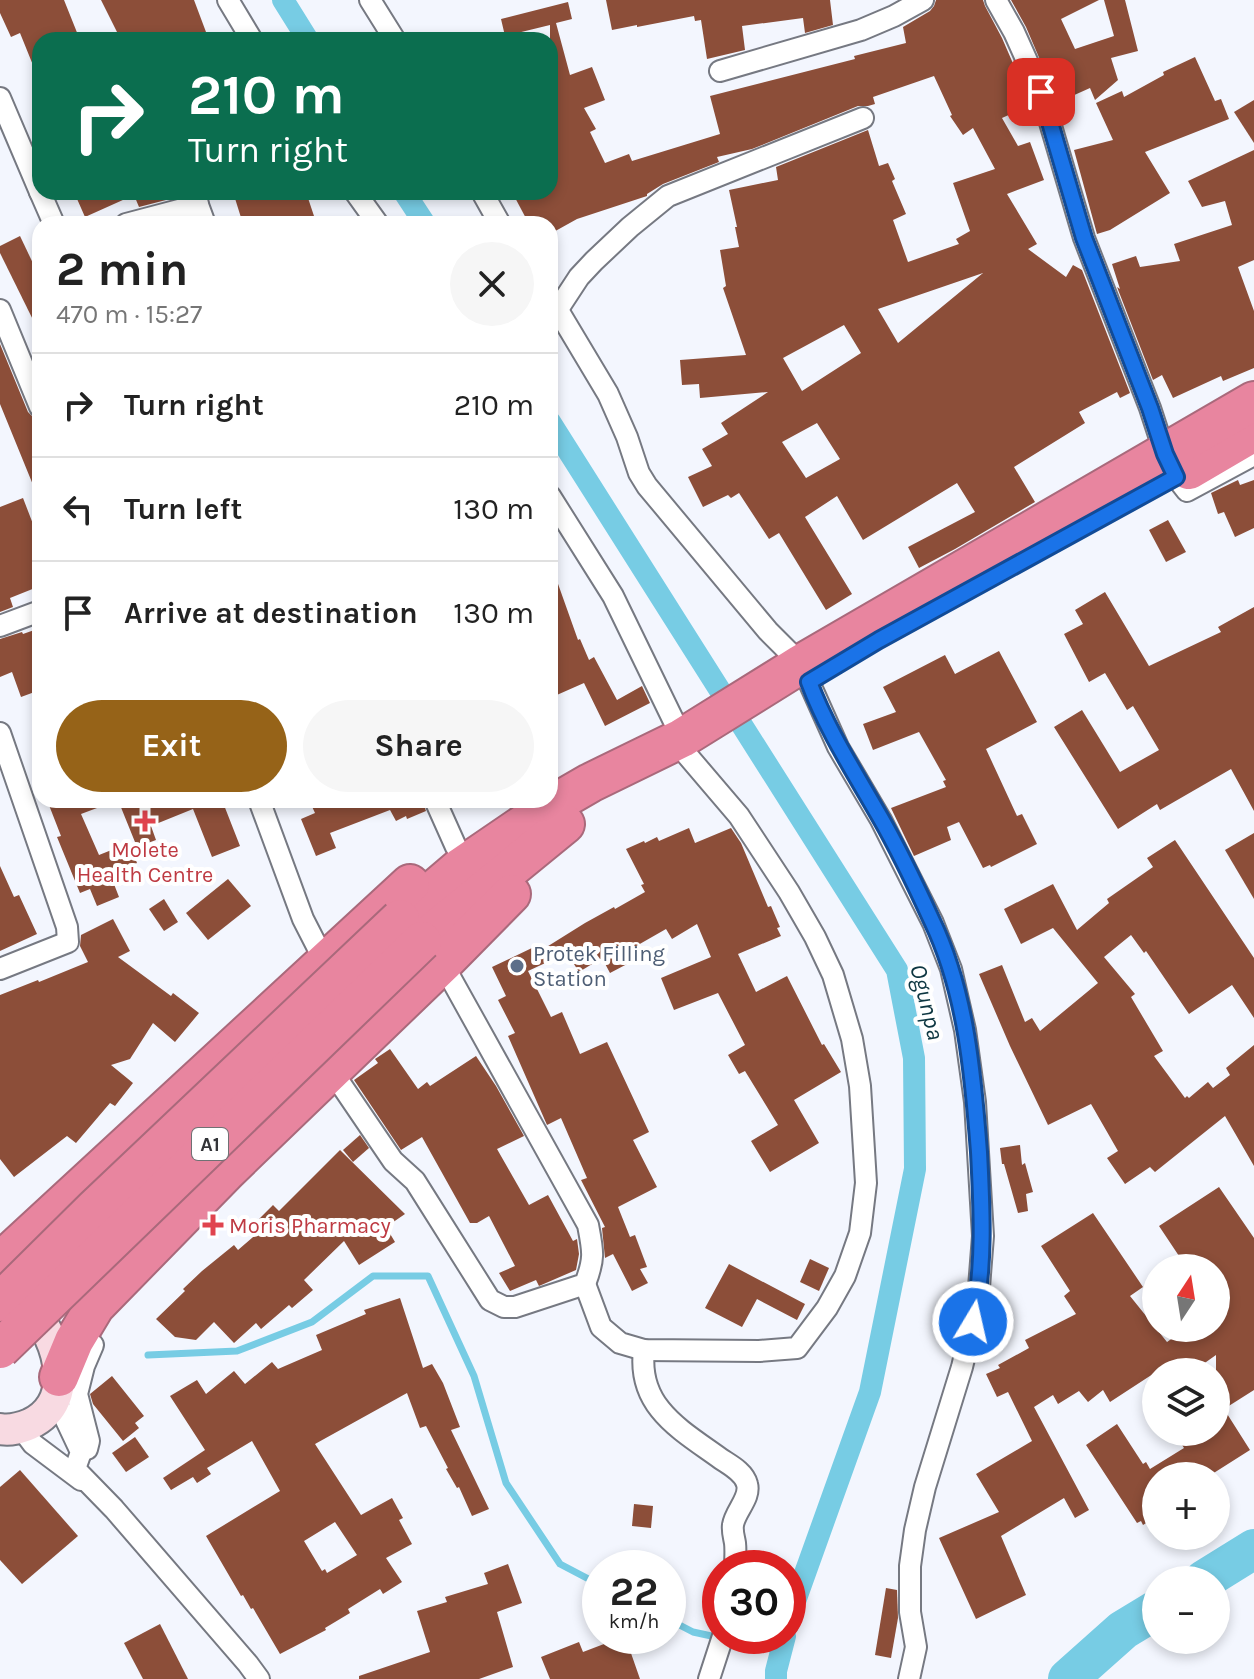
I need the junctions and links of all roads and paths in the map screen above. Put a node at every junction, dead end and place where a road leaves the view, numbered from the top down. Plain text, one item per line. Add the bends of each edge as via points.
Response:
1 (228, 0) edge
2 (370, 0) edge
3 (923, 0) edge
4 (996, 0) edge
5 (247, 32) edge
6 (390, 32) edge
7 (720, 71) dead end
8 (0, 98) edge
9 (863, 118) dead end
10 (32, 173) edge
11 (200, 207) edge
12 (161, 216) edge
13 (558, 299) edge
14 (0, 310) edge
15 (558, 310) edge
16 (32, 388) edge
17 (1254, 401) edge
18 (1254, 432) edge
19 (1254, 455) edge
20 (1171, 466) junction
21 (558, 509) edge
22 (32, 614) edge
23 (0, 626) edge
24 (799, 678) junction
25 (0, 733) edge
26 (693, 741) junction
27 (595, 792) junction
28 (558, 797) edge
29 (262, 808) edge
30 (439, 808) edge
31 (526, 808) edge
32 (456, 847) junction
33 (429, 949) junction
34 (325, 962) junction
35 (0, 969) edge
36 (340, 1083) junction
37 (224, 1176) junction
38 (0, 1262) edge
39 (585, 1284) junction
40 (0, 1285) edge
41 (0, 1302) edge
42 (0, 1349) edge
43 (644, 1350) junction
44 (58, 1388) junction
45 (10, 1429) edge
46 (75, 1469) junction
47 (114, 1509) junction
48 (735, 1550) edge
49 (717, 1654) edge
50 (259, 1679) edge
51 (709, 1679) edge
52 (909, 1679) edge

1 - 5 street
2 - 6 street
3 - 7 street via 861,30
4 - 20 street via 1041,92 1084,238
8 - 10 street
9 - 13 street via 668,196
11 - 12 street
14 - 16 street
15 - 24 street via 608,394 647,486 768,631
17 - 20 highway, A1
18 - 20 highway, A1
19 - 20 street via 1187,491
20 - 24 highway, A1 via 879,640
21 - 26 street
22 - 23 street
24 - 26 highway, A1
24 - 52 street via 933,923 955,984 975,1102 983,1236 978,1300 915,1530 910,1612 916,1647
25 - 35 street via 68,942
26 - 27 highway, A1
26 - 43 street via 789,892 833,975 860,1086 866,1183 860,1233 845,1276 797,1348
27 - 28 highway
27 - 33 highway, A1
29 - 34 street via 303,919
30 - 32 street
31 - 32 highway
32 - 34 highway
33 - 36 street
33 - 37 highway
33 - 39 street via 588,1225 593,1264
33 - 41 highway, A1, bridge via 94,1209
33 - 42 highway, A1, bridge
34 - 38 highway
36 - 37 street
36 - 39 street via 393,1161 415,1181 490,1300 515,1307
37 - 44 highway via 95,1306 74,1341
37 - 46 street via 145,1266 100,1329 77,1394 89,1441
39 - 43 street via 601,1327 620,1343
40 - 44 main road via 30,1306 52,1339
43 - 48 street via 645,1381 654,1403 676,1427 739,1471 747,1484 733,1526
44 - 45 main road via 44,1417
44 - 46 street via 81,1452
45 - 47 street
46 - 47 street
47 - 50 street
49 - 51 street

